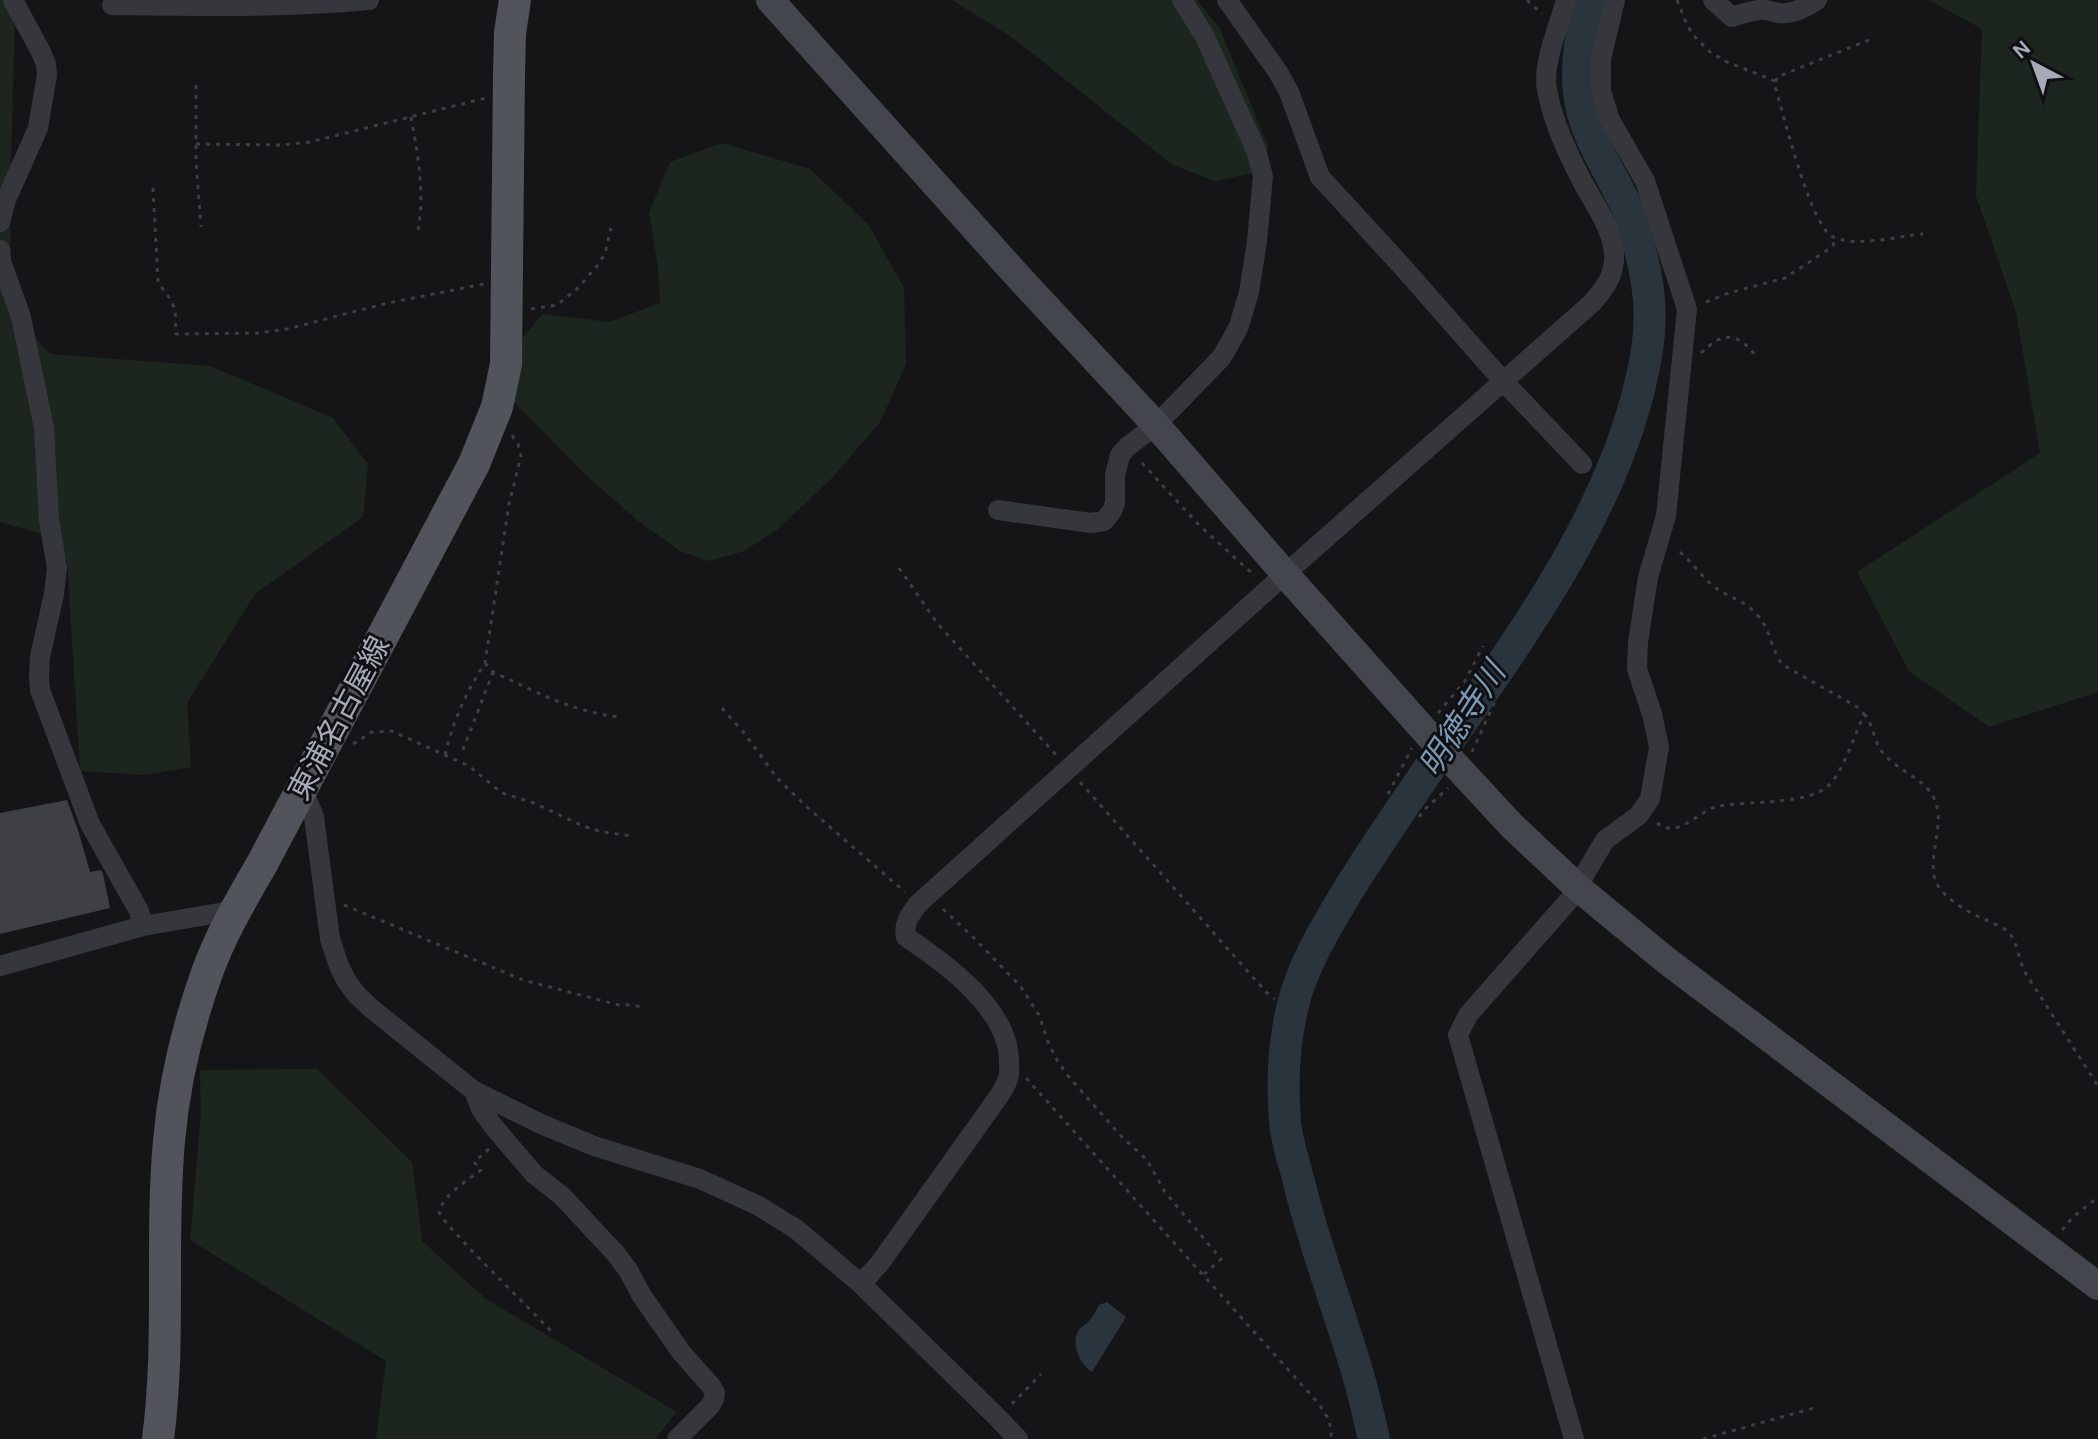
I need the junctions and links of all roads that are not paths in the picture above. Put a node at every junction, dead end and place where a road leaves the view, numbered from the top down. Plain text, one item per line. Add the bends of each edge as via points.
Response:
1 (13, 0) edge
2 (369, 0) edge
3 (515, 0) edge
4 (770, 0) edge
5 (1182, 0) edge
6 (1227, 0) edge
7 (1615, 0) edge
8 (1713, 0) edge
9 (1817, 0) edge
10 (1562, 2) edge
11 (112, 5) dead end
12 (0, 222) edge
13 (0, 257) edge
14 (1503, 381) junction
15 (1156, 425) junction
16 (1582, 464) dead end
17 (998, 510) dead end
18 (1285, 574) junction
19 (298, 795) junction
20 (1577, 887) junction
21 (236, 910) junction
22 (143, 926) junction
23 (0, 966) edge
24 (474, 1091) junction
25 (861, 1284) junction
26 (2098, 1286) edge
27 (158, 1439) edge
28 (677, 1439) edge
29 (1018, 1439) edge
30 (1574, 1439) edge

1 - 12 street via 41,52 47,75 38,128
2 - 11 street via 286,6
3 - 19 main road, 東浦名古屋線 via 508,95 506,364 497,407 474,464
4 - 15 street
5 - 15 street via 1204,35 1256,150 1262,193 1239,326 1221,358
6 - 14 street via 1289,92 1320,177
7 - 20 street via 1601,59 1601,91 1610,120 1645,181 1687,309 1666,516 1648,577 1638,642 1637,669 1659,747 1650,799 1638,816 1605,840
8 - 9 street via 1732,17 1754,10 1793,12
10 - 14 street via 1547,89 1561,139 1608,232 1615,260 1605,288 1592,303
13 - 22 street via 21,317 44,428 57,568 40,657 40,690 90,824
14 - 16 street
14 - 18 street
15 - 17 street via 1120,455 1115,503 1104,521
15 - 18 street
18 - 20 street via 1512,826
18 - 25 street via 908,917 906,937 951,970 1002,1028 1009,1078
19 - 21 main road, 東浦名古屋線
19 - 24 street via 314,817 330,939 346,980 356,994
20 - 26 street via 1667,961
20 - 30 street via 1468,1015 1458,1035
21 - 22 street
21 - 27 main road, 東浦名古屋線 via 209,969 178,1071 169,1142
22 - 23 street
24 - 25 street via 594,1146 700,1179 757,1205 796,1229
24 - 28 street via 481,1109 534,1174 616,1254 681,1352 711,1386 715,1393 710,1406
25 - 29 street

